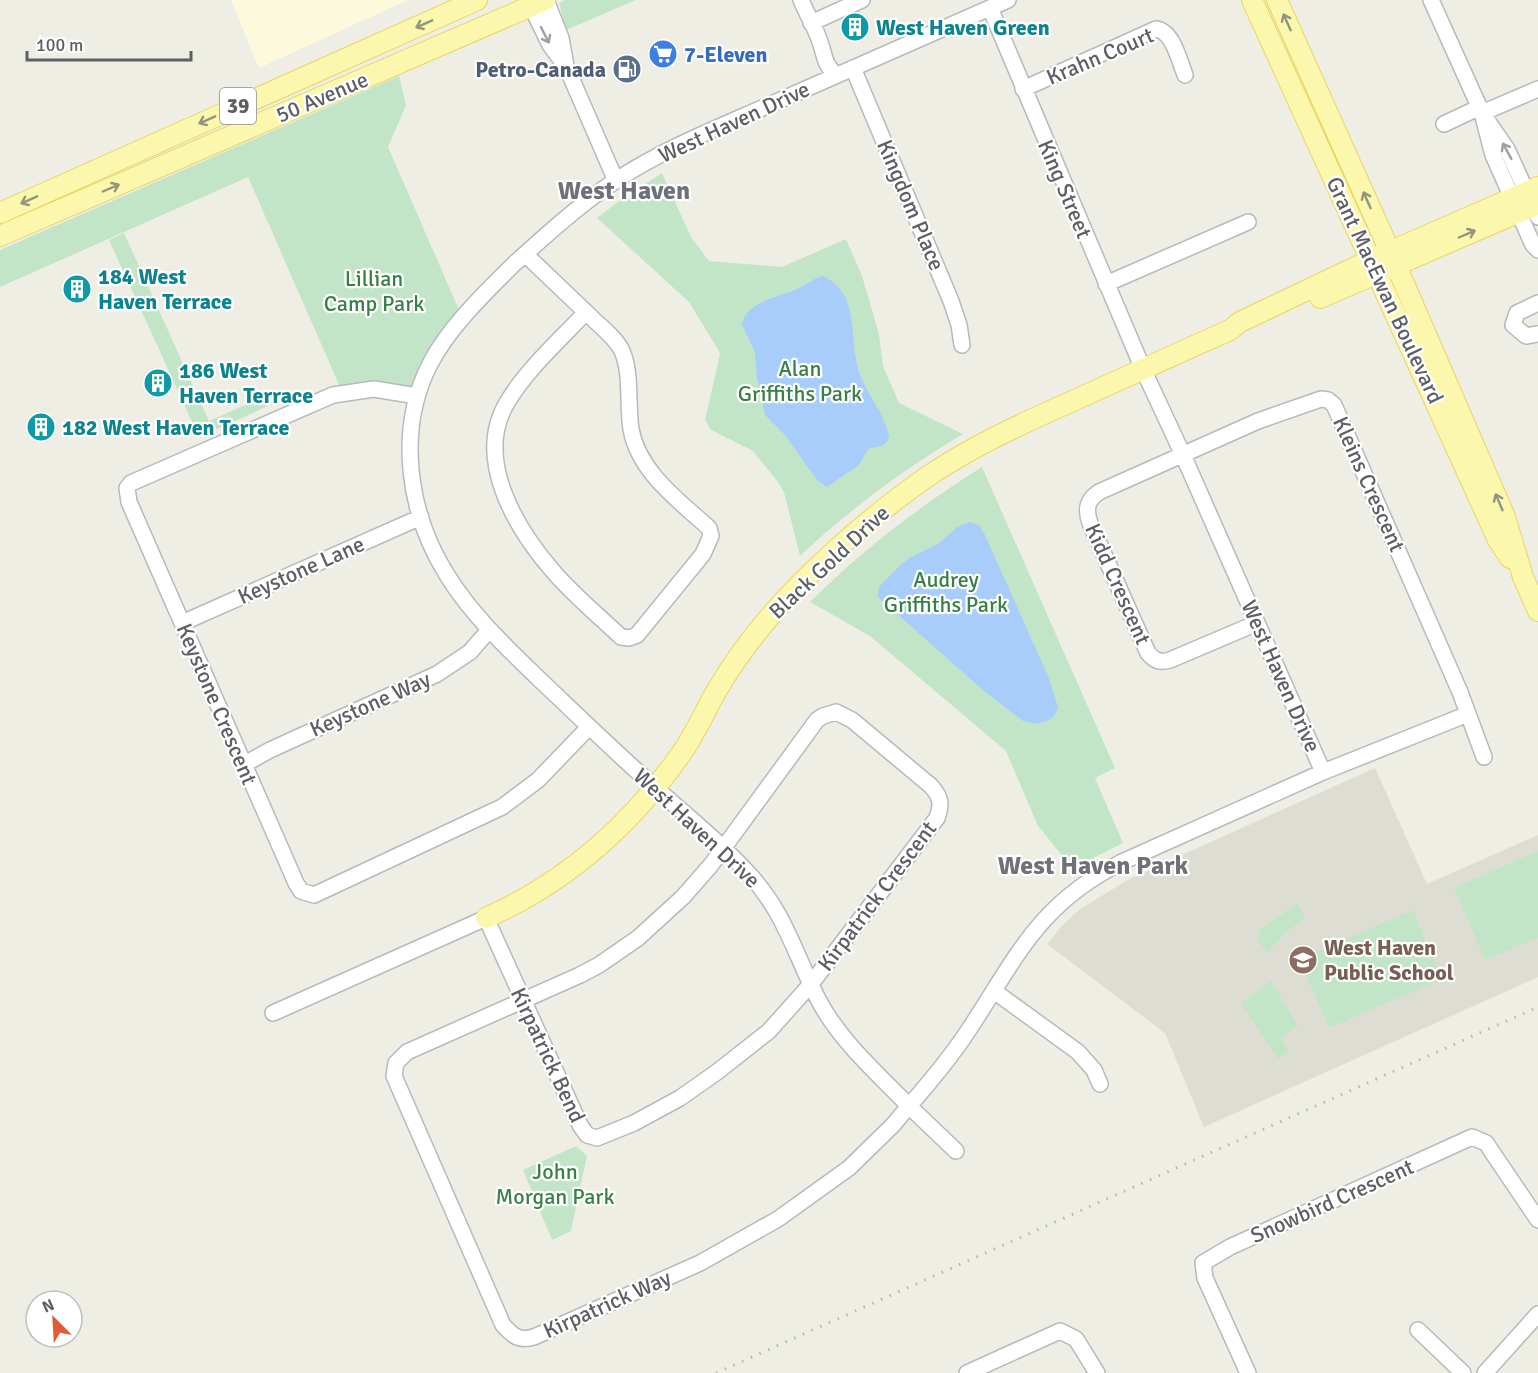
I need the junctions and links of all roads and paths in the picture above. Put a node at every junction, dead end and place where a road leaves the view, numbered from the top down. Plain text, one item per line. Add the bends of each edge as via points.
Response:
1 (477, 0) edge
2 (801, 0) edge
3 (862, 0) edge
4 (1008, 0) edge
5 (1252, 0) edge
6 (1277, 0) edge
7 (1431, 0) edge
8 (538, 2) edge
9 (990, 8) junction
10 (811, 23) junction
11 (853, 68) junction
12 (836, 75) junction
13 (1185, 75) dead end
14 (1538, 89) edge
15 (1023, 90) junction
16 (1481, 110) junction
17 (1444, 124) dead end
18 (616, 180) junction
19 (1529, 202) edge
20 (0, 213) edge
21 (1248, 222) dead end
22 (0, 236) edge
23 (1538, 250) edge
24 (525, 254) junction
25 (1393, 259) junction
26 (1374, 267) junction
27 (1106, 284) junction
28 (1538, 303) edge
29 (586, 312) junction
30 (1538, 334) edge
31 (962, 345) dead end
32 (1143, 369) junction
33 (417, 396) junction
34 (1183, 454) junction
35 (421, 518) junction
36 (1523, 577) junction
37 (1538, 611) edge
38 (182, 623) junction
39 (1257, 623) junction
40 (489, 630) junction
41 (1468, 714) junction
42 (589, 727) junction
43 (1484, 757) dead end
44 (243, 765) junction
45 (1323, 771) junction
46 (655, 788) junction
47 (723, 848) junction
48 (486, 918) junction
49 (811, 984) junction
50 (994, 991) junction
51 (523, 1001) junction
52 (273, 1013) dead end
53 (1100, 1084) dead end
54 (909, 1106) junction
55 (956, 1151) dead end
56 (1538, 1220) edge
57 (1538, 1314) edge
58 (1418, 1330) dead end
59 (967, 1373) edge
60 (1098, 1373) edge
61 (1248, 1373) edge
62 (1463, 1373) edge
63 (1485, 1373) edge

1 -> 20 main road, 50 Avenue / 39
2 - 10 street
3 - 10 street
4 - 9 street, West Haven Drive
5 - 26 main road, Grant MacEwan Boulevard
25 -> 6 main road, Grant MacEwan Boulevard
7 - 16 street
8 - 18 street via 550,45 566,66
22 -> 8 main road, 50 Avenue / 39
9 - 11 street, West Haven Drive
9 - 15 street, King Street
10 - 12 street via 822,46 832,54
11 - 12 street, West Haven Drive
11 - 31 street, Kingdom Place via 951,301
12 - 18 street, West Haven Drive via 674,148
13 - 15 street, Krahn Court via 1168,35 1156,29
14 - 16 street via 1498,108
15 - 27 street, King Street
16 - 17 street
16 - 19 street via 1493,155
18 - 24 street, West Haven Drive
19 - 23 street via 1533,245
19 - 25 main road, Black Gold Drive
21 - 27 street
24 - 29 street
24 - 33 street, West Haven Drive via 489,288 447,338 430,363
25 - 26 main road, Black Gold Drive
36 -> 25 main road, Grant MacEwan Boulevard via 1505,517
26 - 32 main road, Black Gold Drive via 1251,328 1230,330
26 - 36 main road, Grant MacEwan Boulevard via 1498,540
27 - 32 street, King Street
28 - 30 street via 1517,313 1513,326 1526,336
29 - 29 street via 622,351 631,429 642,459 664,487 709,528 711,536 703,554 637,635 629,639 621,637 530,543 506,497 494,455 496,428 507,402
32 - 34 street, West Haven Drive
32 - 46 main road, Black Gold Drive via 974,449 925,478 846,541 763,624 725,678 682,753
33 - 35 street, West Haven Drive via 410,458
33 - 38 street, Keystone Crescent via 374,389 333,395 131,483 127,488 129,502
34 - 39 street, West Haven Drive
34 - 39 street, Kidd Crescent via 1091,497 1087,510 1090,523 1152,658 1170,660
34 - 41 street, Kleins Crescent via 1304,404 1321,399 1334,405
35 - 38 street, Keystone Lane
35 - 40 street, West Haven Drive via 447,576
36 - 37 main road, Grant MacEwan Boulevard
38 - 44 street, Keystone Crescent
39 - 45 street, West Haven Drive
40 - 42 street, West Haven Drive
40 - 44 street, Keystone Way via 470,652 436,675
41 - 43 street, Kleins Crescent
41 - 45 street
42 - 44 street, Keystone Crescent via 538,780 502,807 314,895 301,891 296,883
42 - 46 street, West Haven Drive
45 - 50 street, West Haven Drive via 1086,882 1040,922
46 - 47 street, West Haven Drive
46 - 48 main road, Black Gold Drive via 575,868
47 - 49 street, West Haven Drive via 751,875 777,909
47 - 49 street, Kirpatrick Crescent via 817,720 830,713 844,714 937,793 941,804 937,818
47 - 51 street, Kirpatrick Crescent via 701,877 638,938 599,965
48 - 51 street, Kirpatrick Bend
48 - 52 street
49 - 51 street, Kirpatrick Bend via 769,1031 700,1085 634,1123 597,1138 587,1135 579,1125
49 - 54 street, West Haven Drive via 842,1036
50 - 53 street via 1078,1052
50 - 54 street, West Haven Drive via 966,1034
51 - 54 street, Kirpatrick Way via 407,1052 394,1070 396,1084 503,1325 522,1340 700,1263 778,1219 849,1168
54 - 55 street
56 - 61 street, Snowbird Crescent via 1486,1143 1472,1137 1230,1246 1203,1263 1205,1278
57 - 63 street
58 - 62 street
59 - 60 street via 1060,1331 1076,1339

